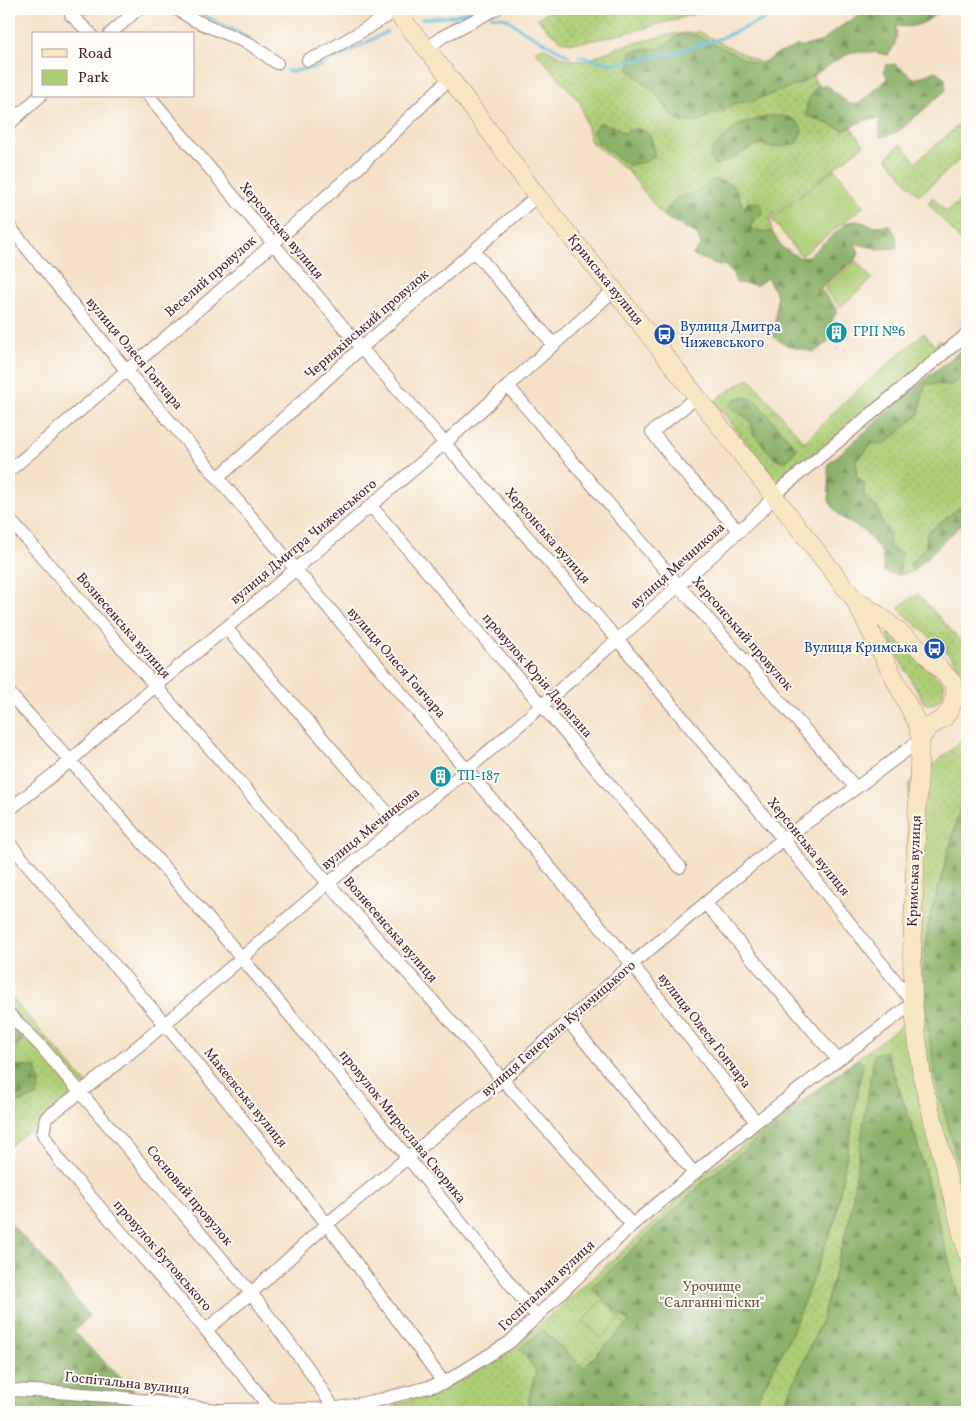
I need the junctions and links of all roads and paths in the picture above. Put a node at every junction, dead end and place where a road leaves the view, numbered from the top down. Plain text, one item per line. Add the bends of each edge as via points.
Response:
1 (138, 9) edge
2 (177, 9) edge
3 (496, 9) edge
4 (395, 10) edge
5 (71, 15) dead end
6 (89, 32) edge
7 (112, 32) edge
8 (427, 50) junction
9 (308, 60) dead end
10 (277, 63) dead end
11 (450, 78) junction
12 (38, 98) edge
13 (151, 98) edge
14 (9, 124) edge
15 (537, 196) junction
16 (9, 226) edge
17 (272, 244) junction
18 (474, 251) junction
19 (614, 290) junction
20 (967, 334) edge
21 (554, 345) junction
22 (361, 348) junction
23 (126, 370) junction
24 (508, 386) junction
25 (697, 397) junction
26 (445, 443) junction
27 (9, 471) edge
28 (218, 478) junction
29 (774, 494) junction
30 (371, 506) junction
31 (9, 519) edge
32 (739, 531) junction
33 (295, 568) junction
34 (679, 586) junction
35 (854, 598) junction
36 (880, 616) junction
37 (226, 628) junction
38 (872, 637) junction
39 (617, 640) junction
40 (155, 686) junction
41 (960, 686) edge
42 (9, 694) edge
43 (967, 702) edge
44 (543, 705) junction
45 (912, 714) junction
46 (944, 718) junction
47 (920, 740) junction
48 (70, 761) junction
49 (468, 770) junction
50 (856, 788) junction
51 (9, 810) edge
52 (398, 825) junction
53 (783, 838) junction
54 (9, 843) edge
55 (680, 867) dead end
56 (328, 883) junction
57 (706, 904) junction
58 (243, 958) junction
59 (632, 964) junction
60 (913, 1003) junction
61 (9, 1014) edge
62 (568, 1022) junction
63 (165, 1024) junction
64 (838, 1060) junction
65 (502, 1080) junction
66 (82, 1092) junction
67 (46, 1118) joint
68 (756, 1122) junction
69 (408, 1157) junction
70 (694, 1173) junction
71 (328, 1224) junction
72 (632, 1225) junction
73 (967, 1253) edge
74 (251, 1293) junction
75 (537, 1317) junction
76 (206, 1330) junction
77 (444, 1383) junction
78 (9, 1390) edge
79 (271, 1409) junction
80 (334, 1409) junction

1 - 7 street
2 - 10 street via 194,20 250,44
3 - 8 street via 442,37
4 - 8 street, Кримська вулиця
4 - 9 street
5 - 6 street
8 - 11 street, Кримська вулиця
11 - 15 street, Кримська вулиця
11 - 17 street, Веселий провулок via 355,171
12 - 14 street
13 - 17 street, Херсонська вулиця
15 - 18 street, Черняхівський провулок
15 - 19 street, Кримська вулиця
16 - 23 street, вулиця Олеся Гончара
17 - 22 street, Херсонська вулиця
17 - 23 street, Веселий провулок
18 - 21 street
18 - 22 street, Черняхівський провулок
19 - 21 street, вулиця Дмитра Чижевського
19 - 25 street, Кримська вулиця
20 - 29 street, вулиця Мечникова
21 - 24 street, вулиця Дмитра Чижевського
22 - 26 street, Херсонська вулиця
22 - 28 street, Черняхівський провулок
23 - 27 street, Веселий провулок
23 - 28 street, вулиця Олеся Гончара
24 - 26 street, вулиця Дмитра Чижевського
24 - 34 street, Херсонський провулок
25 - 29 street, Кримська вулиця
25 - 32 street via 652,432
26 - 30 street, вулиця Дмитра Чижевського
26 - 39 street, Херсонська вулиця
28 - 33 street, вулиця Олеся Гончара
29 - 32 street, вулиця Мечникова
29 - 35 street, Кримська вулиця
30 - 33 street, вулиця Дмитра Чижевського
30 - 44 street, провулок Юрія Дарагана
31 - 40 street, Вознесенська вулиця
32 - 34 street, вулиця Мечникова
33 - 37 street, вулиця Дмитра Чижевського
33 - 49 street, вулиця Олеся Гончара
34 - 39 street, вулиця Мечникова
34 - 50 street, Херсонський провулок
35 - 36 street, Кримська вулиця
35 - 38 street, Кримська вулиця
36 - 38 street via 871,625
36 - 41 street, Кримська вулиця
37 - 40 street, вулиця Дмитра Чижевського
37 - 52 street
38 - 45 street, Кримська вулиця
39 - 44 street, вулиця Мечникова
39 - 53 street, Херсонська вулиця
40 - 48 street, вулиця Дмитра Чижевського
40 - 56 street, Вознесенська вулиця
41 - 46 street, Кримська вулиця
42 - 48 street, провулок Мирослава Скорика
43 - 46 street
44 - 49 street, вулиця Мечникова
44 - 55 street, провулок Юрія Дарагана
45 - 46 street
45 - 47 street, Кримська вулиця
46 - 47 street, Кримська вулиця via 929,727
47 - 50 street, вулиця Генерала Кульчицького
47 - 60 street, Кримська вулиця
48 - 51 street, вулиця Дмитра Чижевського
48 - 58 street, провулок Мирослава Скорика
49 - 52 street, вулиця Мечникова
49 - 59 street, вулиця Олеся Гончара
50 - 53 street, вулиця Генерала Кульчицького
52 - 56 street, вулиця Мечникова
53 - 57 street, вулиця Генерала Кульчицького
53 - 60 street, Херсонська вулиця
54 - 63 street, Макеєвська вулиця
56 - 58 street, вулиця Мечникова
56 - 65 street, Вознесенська вулиця
57 - 59 street, вулиця Генерала Кульчицького
57 - 64 street
58 - 63 street, вулиця Мечникова
58 - 69 street, провулок Мирослава Скорика
59 - 62 street, вулиця Генерала Кульчицького
59 - 68 street, вулиця Олеся Гончара
60 - 64 street, Госпітальна вулиця
60 - 73 street, Кримська вулиця via 922,1076
61 - 66 street, Сосновий провулок
62 - 65 street, вулиця Генерала Кульчицького
62 - 70 street
63 - 66 street, вулиця Мечникова
63 - 71 street, Макеєвська вулиця
64 - 68 street, Госпітальна вулиця
65 - 69 street, вулиця Генерала Кульчицького
65 - 72 street, Вознесенська вулиця
66 - 67 street, вулиця Мечникова
66 - 74 street, Сосновий провулок
67 - 76 street, провулок Бутовського via 43,1134 62,1164
68 - 70 street, Госпітальна вулиця
69 - 71 street, вулиця Генерала Кульчицького
69 - 75 street, провулок Мирослава Скорика
70 - 72 street, Госпітальна вулиця
71 - 74 street, вулиця Генерала Кульчицького
71 - 77 street, Макеєвська вулиця
72 - 75 street, Госпітальна вулиця
74 - 76 street, вулиця Генерала Кульчицького
74 - 80 street, Сосновий провулок via 308,1368
75 - 77 street, Госпітальна вулиця via 510,1342
76 - 79 street, провулок Бутовського
77 - 80 street, Госпітальна вулиця
78 - 79 street, Госпітальна вулиця via 109,1396 216,1410
79 - 80 street, Госпітальна вулиця

